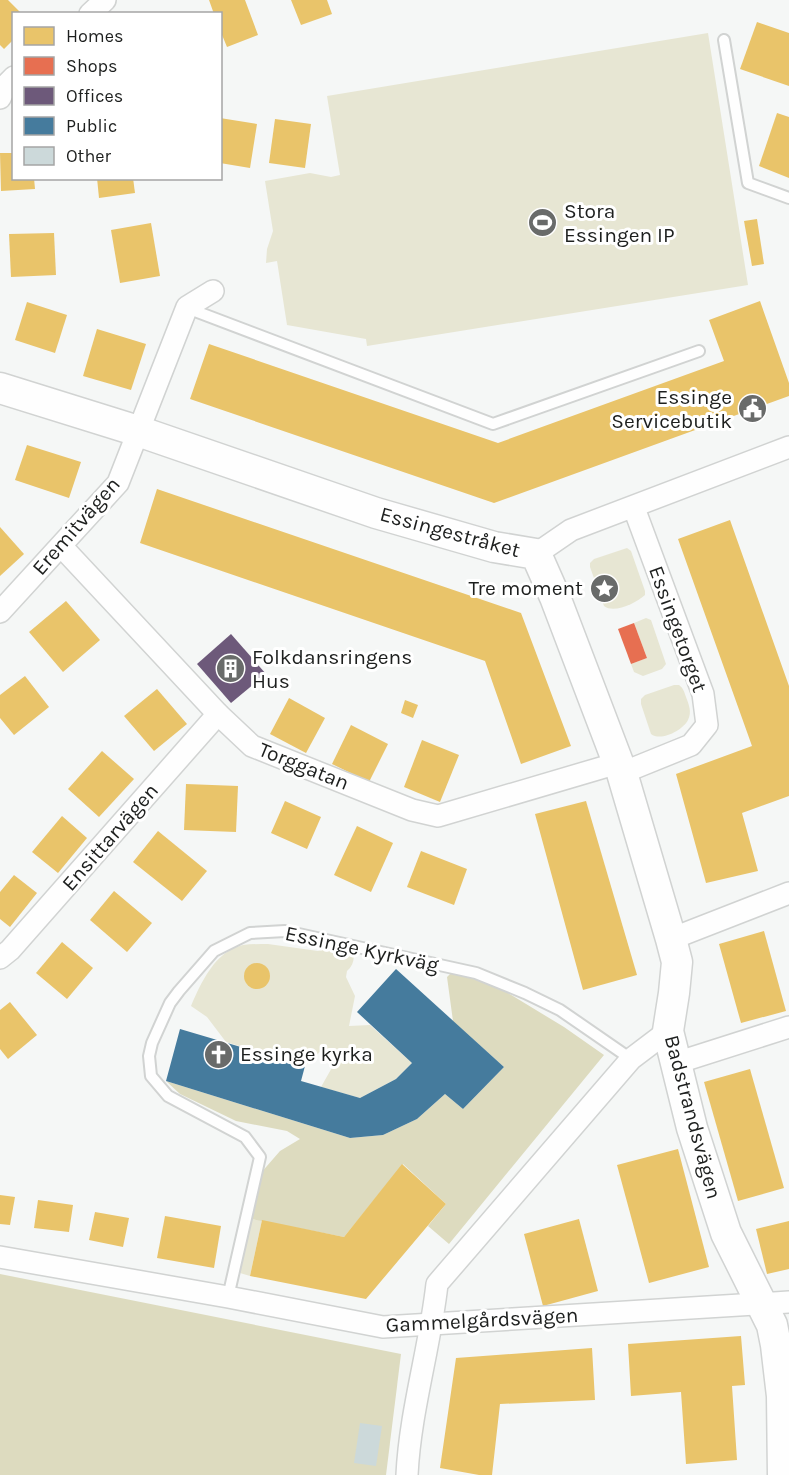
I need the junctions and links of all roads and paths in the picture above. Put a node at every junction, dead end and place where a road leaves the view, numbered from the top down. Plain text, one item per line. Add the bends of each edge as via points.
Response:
1 (105, 0) edge
2 (92, 12) edge
3 (724, 40) dead end
4 (12, 79) edge
5 (0, 98) edge
6 (789, 198) edge
7 (213, 291) dead end
8 (187, 308) junction
9 (699, 351) dead end
10 (0, 388) edge
11 (138, 431) junction
12 (789, 447) edge
13 (634, 508) junction
14 (62, 547) junction
15 (536, 554) junction
16 (0, 612) edge
17 (218, 714) junction
18 (620, 768) junction
19 (789, 893) edge
20 (671, 939) junction
21 (0, 958) edge
22 (789, 1028) edge
23 (668, 1031) junction
24 (631, 1059) junction
25 (675, 1063) junction
26 (0, 1257) edge
27 (228, 1298) junction
28 (775, 1304) edge
29 (433, 1324) junction
30 (407, 1475) edge
31 (783, 1475) edge

1 - 2 street
3 - 6 lane via 748,183
4 - 5 street
7 - 8 street
8 - 9 lane via 493,424
8 - 11 street
10 - 11 street, Essingestråket
11 - 14 street, Eremitvägen via 118,483
11 - 15 street, Essingestråket via 376,513 494,547
12 - 13 street, Essingestråket
13 - 15 street, Essingestråket via 571,530
13 - 18 street, Essingetorget via 704,694 707,725 692,745
14 - 16 street, Eremitvägen
14 - 17 street, Torggatan
15 - 18 street, Badstrandsvägen
17 - 18 street, Torggatan via 252,746 412,810 438,816
17 - 21 street, Ensittarvägen
18 - 20 street, Badstrandsvägen
19 - 20 street
20 - 23 street, Badstrandsvägen via 677,962
22 - 25 street
23 - 24 street
23 - 25 street, Badstrandsvägen
24 - 27 lane, Essinge Kyrkväg via 560,1011 476,973 285,931 250,933 214,951 170,1003 148,1056 151,1076 168,1096 245,1137 260,1157
24 - 29 street via 437,1284
25 - 28 street, Badstrandsvägen via 726,1233
26 - 27 street, Gammelgårdsvägen
27 - 29 street, Gammelgårdsvägen via 383,1327
28 - 29 street, Gammelgårdsvägen
28 - 31 street, Badstrandsvägen via 772,1325 783,1396
29 - 30 street via 408,1448

